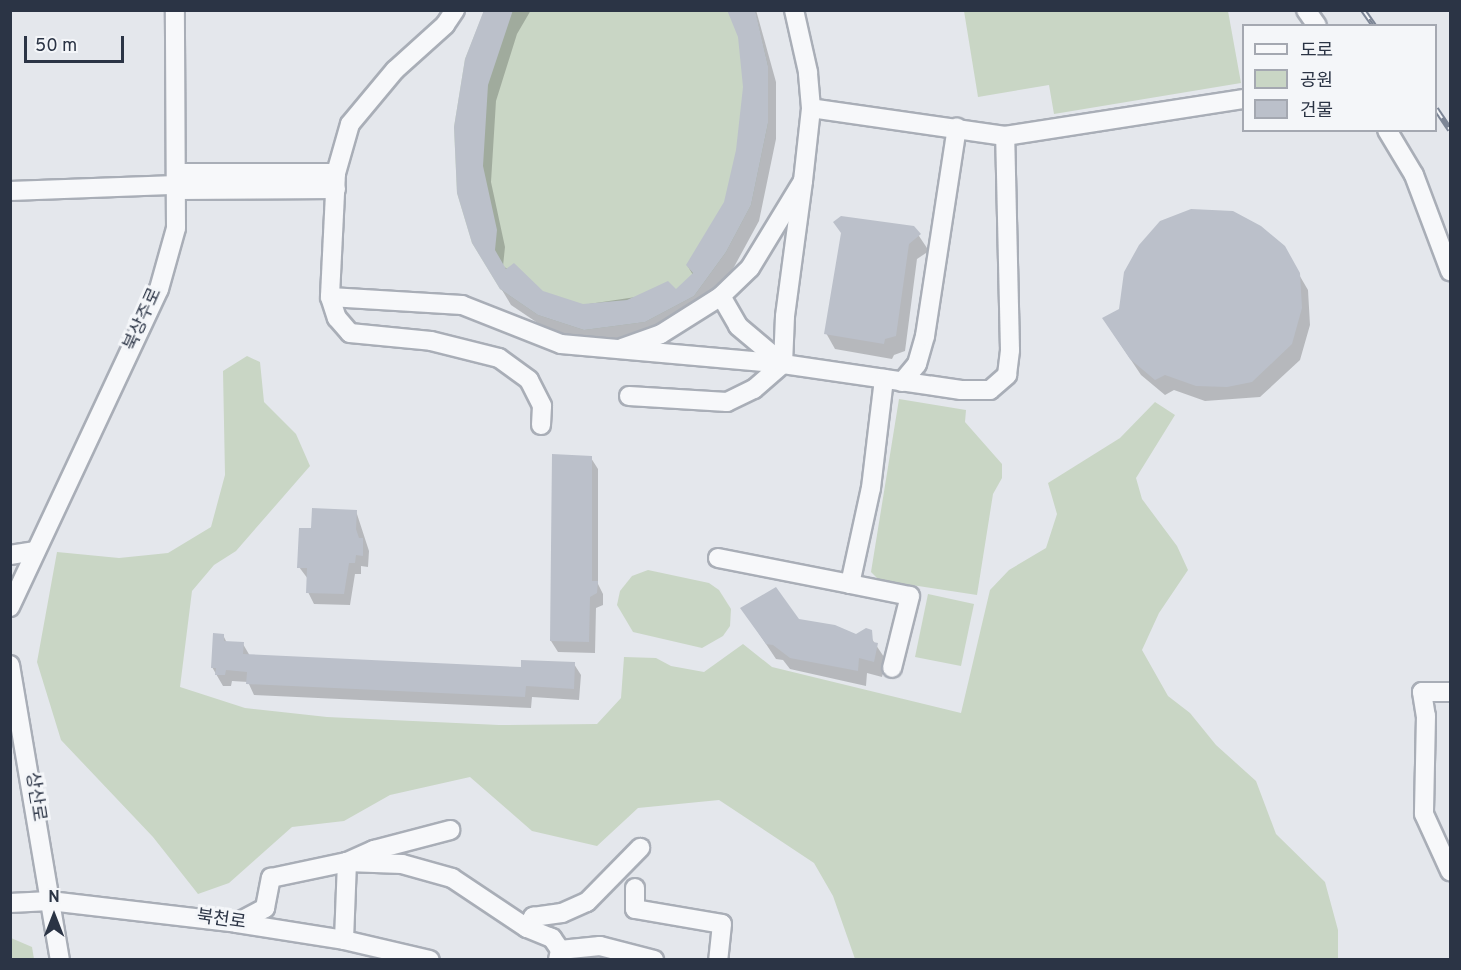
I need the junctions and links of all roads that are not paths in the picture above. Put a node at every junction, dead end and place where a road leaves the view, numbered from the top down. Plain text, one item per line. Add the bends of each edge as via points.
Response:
1 (175, 10) edge
2 (455, 10) edge
3 (794, 10) edge
4 (1306, 10) edge
5 (1316, 24) edge
6 (1242, 99) edge
7 (811, 108) junction
8 (957, 127) junction
9 (1388, 132) edge
10 (1005, 136) junction
11 (336, 181) junction
12 (803, 181) junction
13 (177, 183) junction
14 (10, 191) edge
15 (1450, 271) edge
16 (330, 297) junction
17 (721, 297) junction
18 (614, 351) junction
19 (783, 364) junction
20 (893, 381) junction
21 (629, 396) dead end
22 (541, 425) dead end
23 (36, 551) junction
24 (10, 555) edge
25 (718, 558) dead end
26 (850, 584) junction
27 (10, 606) edge
28 (10, 665) edge
29 (892, 668) dead end
30 (11, 671) edge
31 (1450, 692) edge
32 (450, 830) dead end
33 (640, 848) dead end
34 (347, 862) junction
35 (1450, 871) edge
36 (635, 888) dead end
37 (50, 901) junction
38 (10, 903) edge
39 (237, 923) junction
40 (527, 928) junction
41 (344, 940) junction
42 (559, 955) edge
43 (60, 960) edge
44 (430, 960) edge
45 (654, 960) edge
46 (718, 960) edge

1 - 13 street, 북상주로
2 - 11 street via 445,26 395,70 350,124
3 - 7 street via 808,72
4 - 5 street
6 - 10 street
7 - 8 street
7 - 12 street
8 - 10 street
8 - 20 street via 925,336 917,364
9 - 15 street via 1414,175
10 - 20 street via 1007,375 990,390
11 - 13 street
11 - 16 street
12 - 17 street via 750,268
12 - 19 street via 784,316
13 - 14 street
13 - 23 street, 북상주로 via 176,228 159,289
16 - 18 street via 462,305 561,344
16 - 22 street via 337,318 350,333 431,342 499,358 529,380 542,406
17 - 18 street via 661,334
17 - 19 street via 738,326
18 - 19 street
19 - 20 street
19 - 21 street via 754,389 727,402
20 - 26 street
23 - 24 street
23 - 27 street, 북상주로
25 - 26 street
26 - 29 street via 910,596
28 - 30 street, 상산로
30 - 37 street, 상산로
31 - 35 street via 1422,692 1426,716 1424,814
32 - 34 street via 374,850
33 - 40 street via 587,902 562,913 533,917
34 - 39 street via 271,878 265,908
34 - 40 street via 402,864 452,878
34 - 41 street
36 - 46 street via 635,909 722,924
37 - 38 street, 북천로
37 - 39 street, 북천로
37 - 43 street, 상산로
39 - 41 street, 북천로
40 - 42 street via 552,938
41 - 44 street, 북천로
42 - 45 street via 600,946

